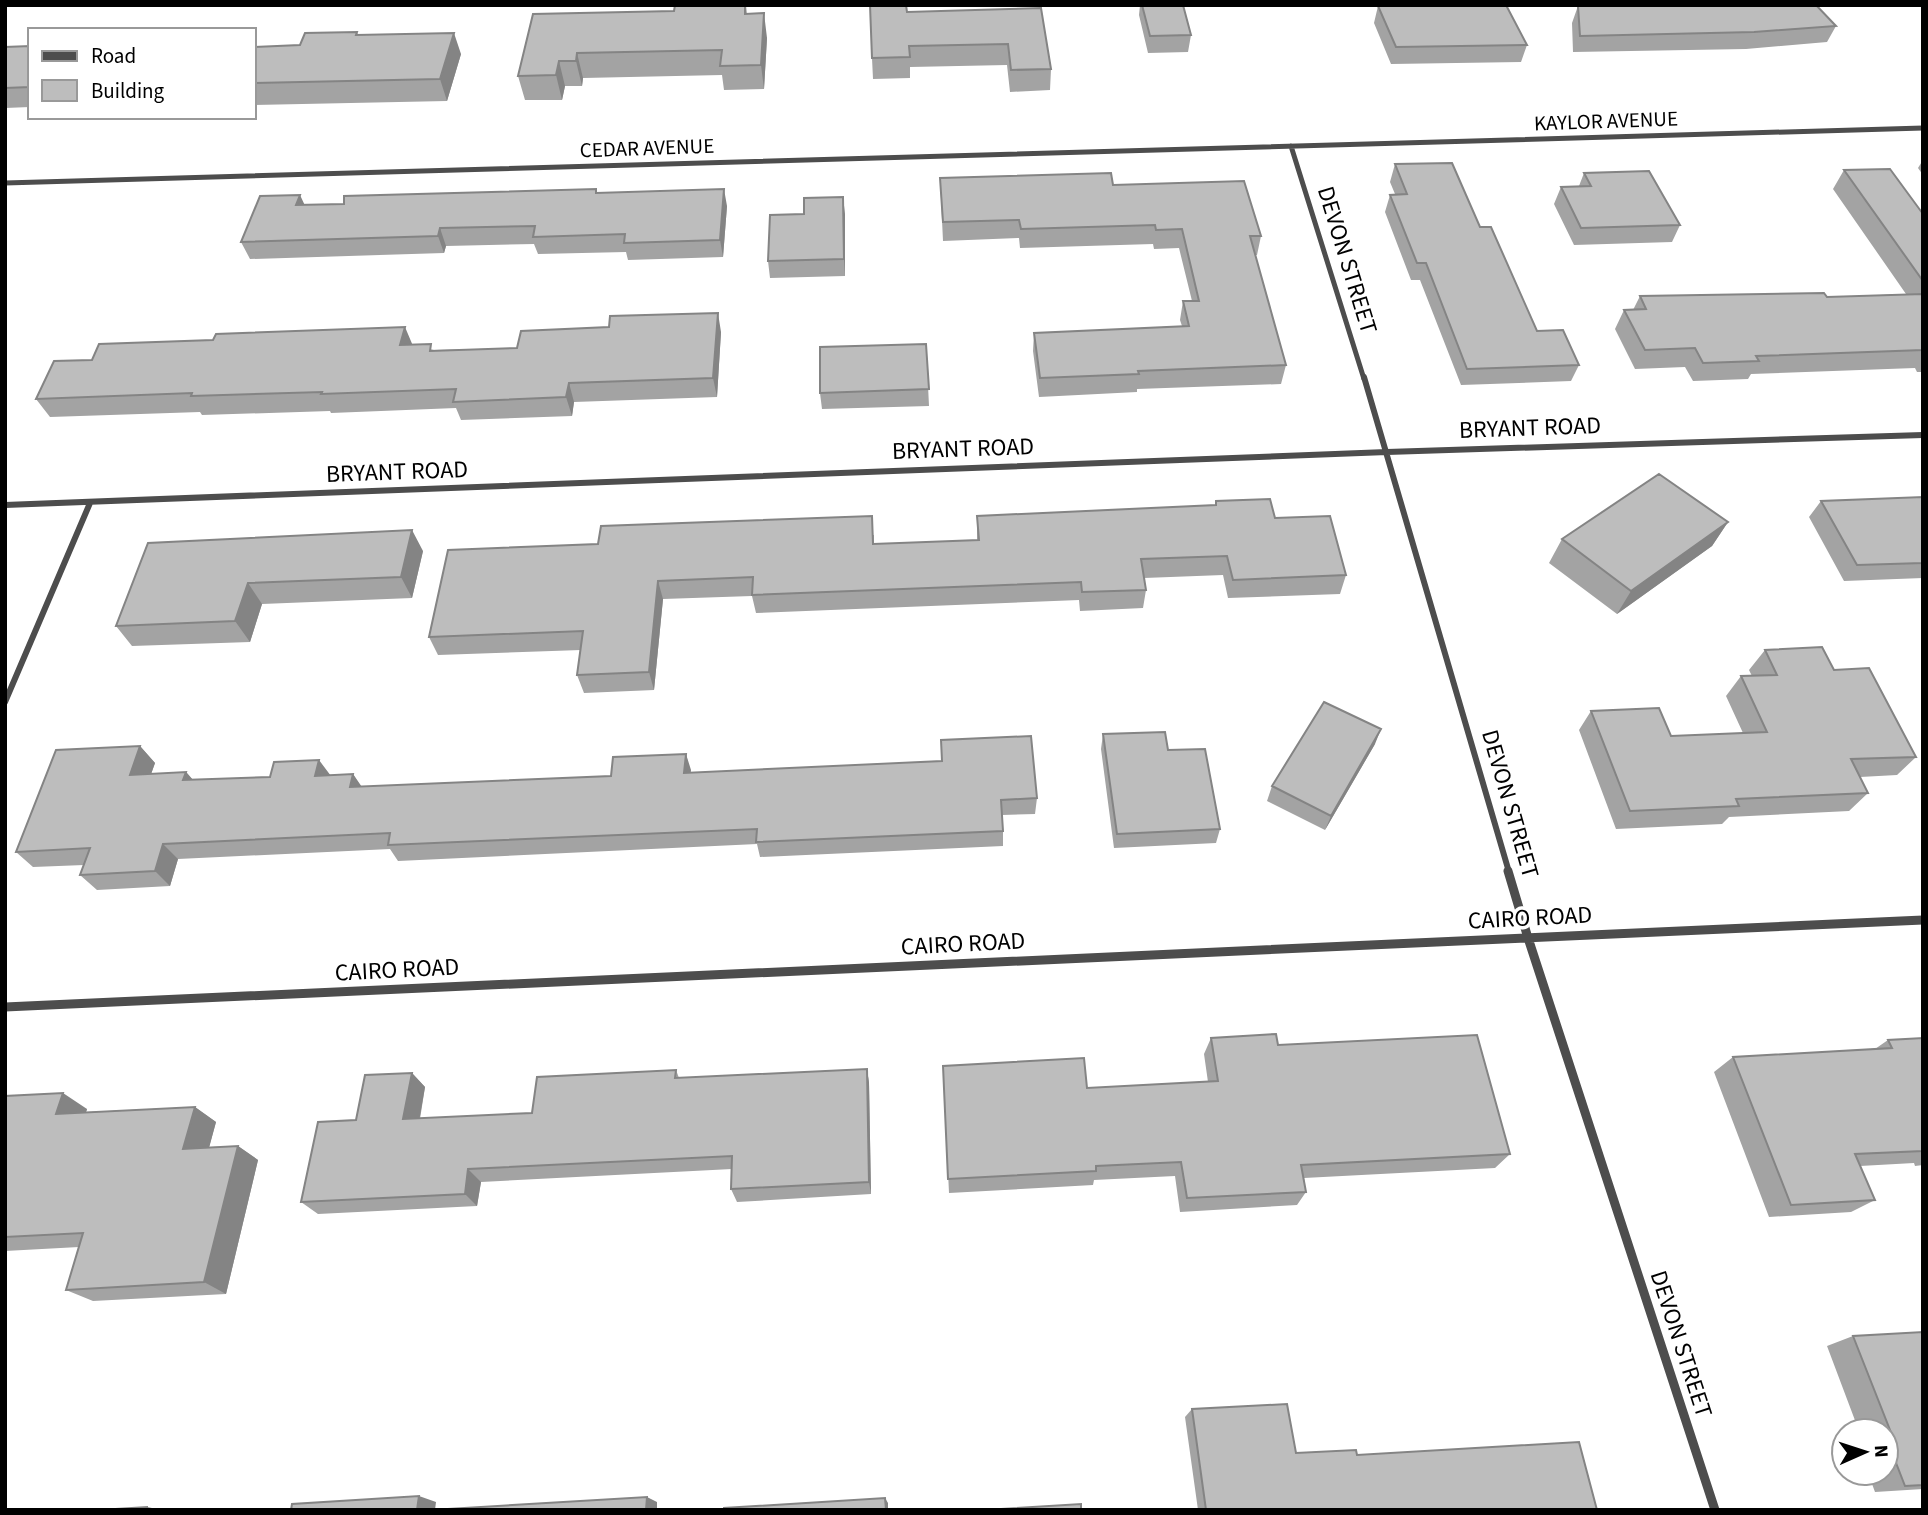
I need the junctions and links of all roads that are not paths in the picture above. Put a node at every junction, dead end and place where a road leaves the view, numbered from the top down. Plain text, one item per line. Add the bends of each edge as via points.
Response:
1 (1923, 128) edge
2 (1291, 146) junction
3 (5, 183) edge
4 (1923, 435) edge
5 (1387, 452) junction
6 (90, 503) junction
7 (5, 505) edge
8 (5, 702) edge
9 (1923, 920) edge
10 (1528, 938) junction
11 (5, 1007) edge
12 (1715, 1510) edge

1 - 2 street, KAYLOR AVENUE
2 - 3 street, CEDAR AVENUE
2 - 5 street, DEVON STREET
4 - 5 street, BRYANT ROAD
5 - 6 street, BRYANT ROAD
5 - 10 street, DEVON STREET
6 - 7 street, BRYANT ROAD
6 - 8 street
9 - 10 street, CAIRO ROAD
10 - 11 street, CAIRO ROAD
10 - 12 street, DEVON STREET

